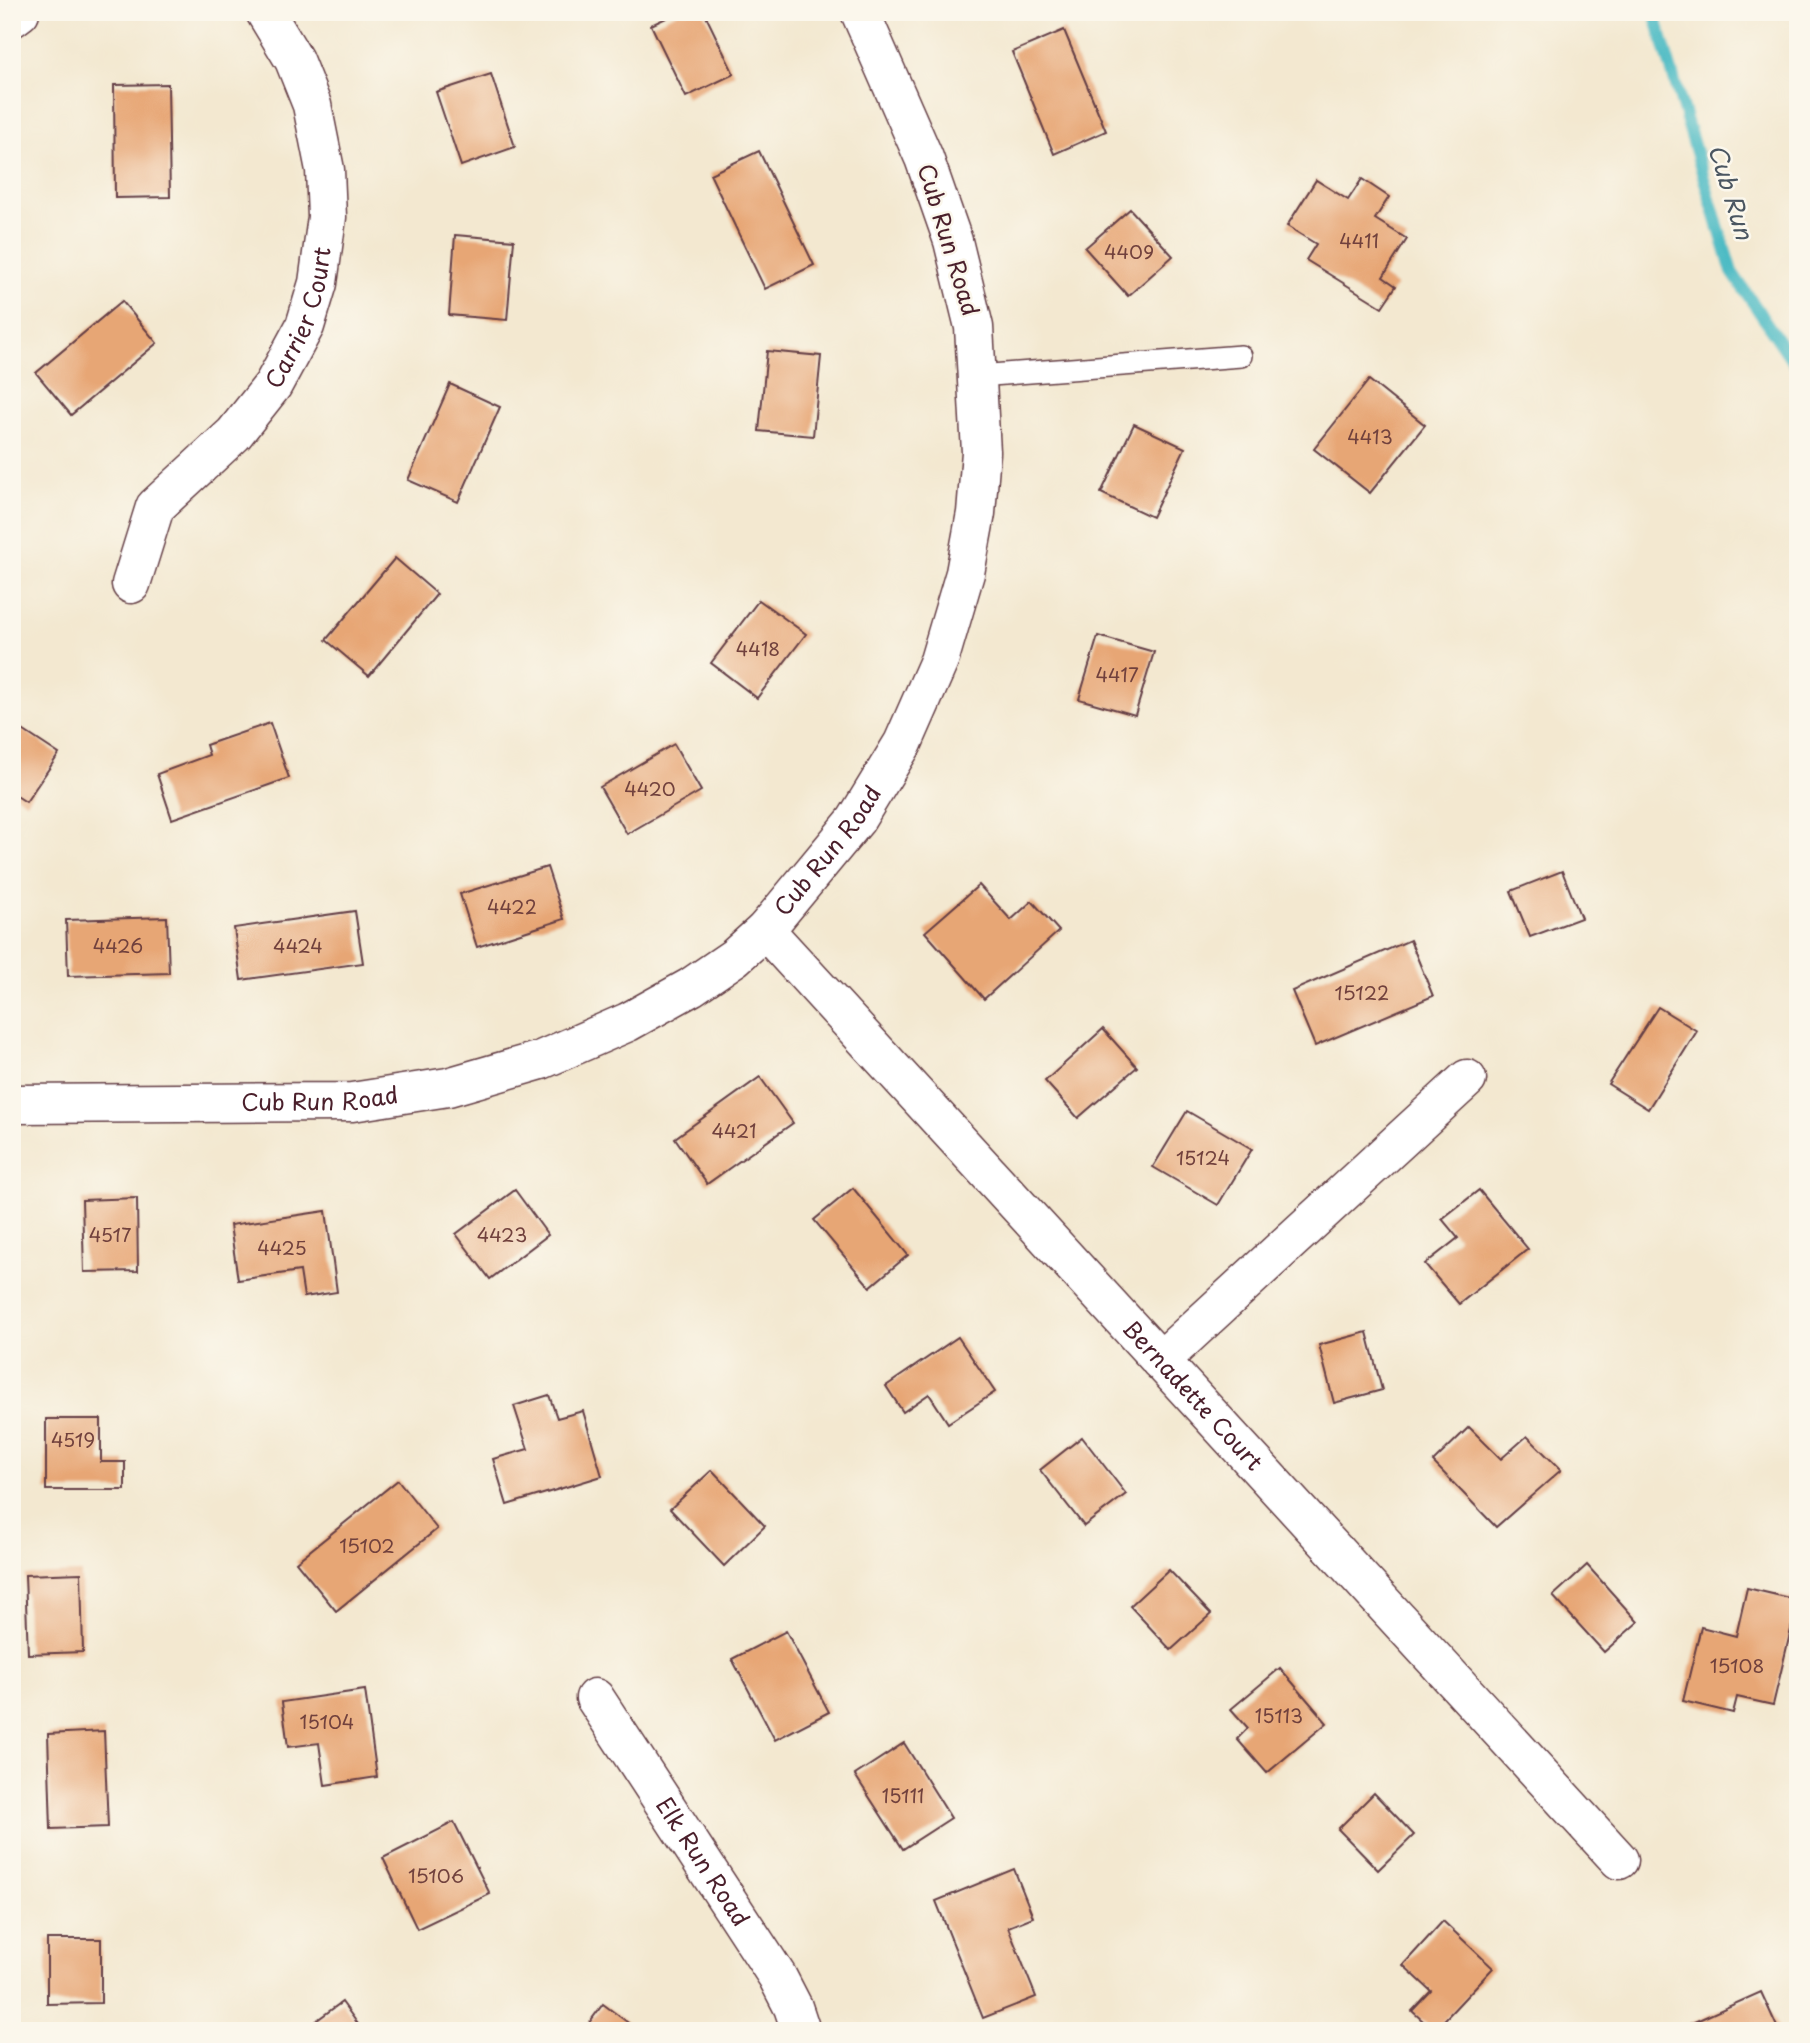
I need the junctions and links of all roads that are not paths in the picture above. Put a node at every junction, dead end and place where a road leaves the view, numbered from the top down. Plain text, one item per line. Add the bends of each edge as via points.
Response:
1 (20, 12) edge
2 (265, 12) edge
3 (860, 12) edge
4 (12, 18) edge
5 (1241, 356) dead end
6 (978, 376) junction
7 (131, 584) dead end
8 (765, 930) junction
9 (1467, 1079) dead end
10 (12, 1104) edge
11 (1160, 1361) junction
12 (595, 1698) dead end
13 (1619, 1860) dead end
14 (801, 2031) edge

1 - 4 street
2 - 7 street, Carrier Court via 294,60 312,105 325,170 327,217 318,283 304,326 273,384 234,434 155,508
3 - 6 street, Cub Run Road via 924,159 954,242 974,327
5 - 6 lane
6 - 8 street, Cub Run Road via 981,452 976,513 965,573 939,661 903,743 856,820
8 - 10 street, Cub Run Road via 691,987 628,1022 541,1060 448,1087 352,1102
8 - 11 street, Bernadette Court
9 - 11 street
11 - 13 street, Bernadette Court
12 - 14 street, Elk Run Road via 777,1976

